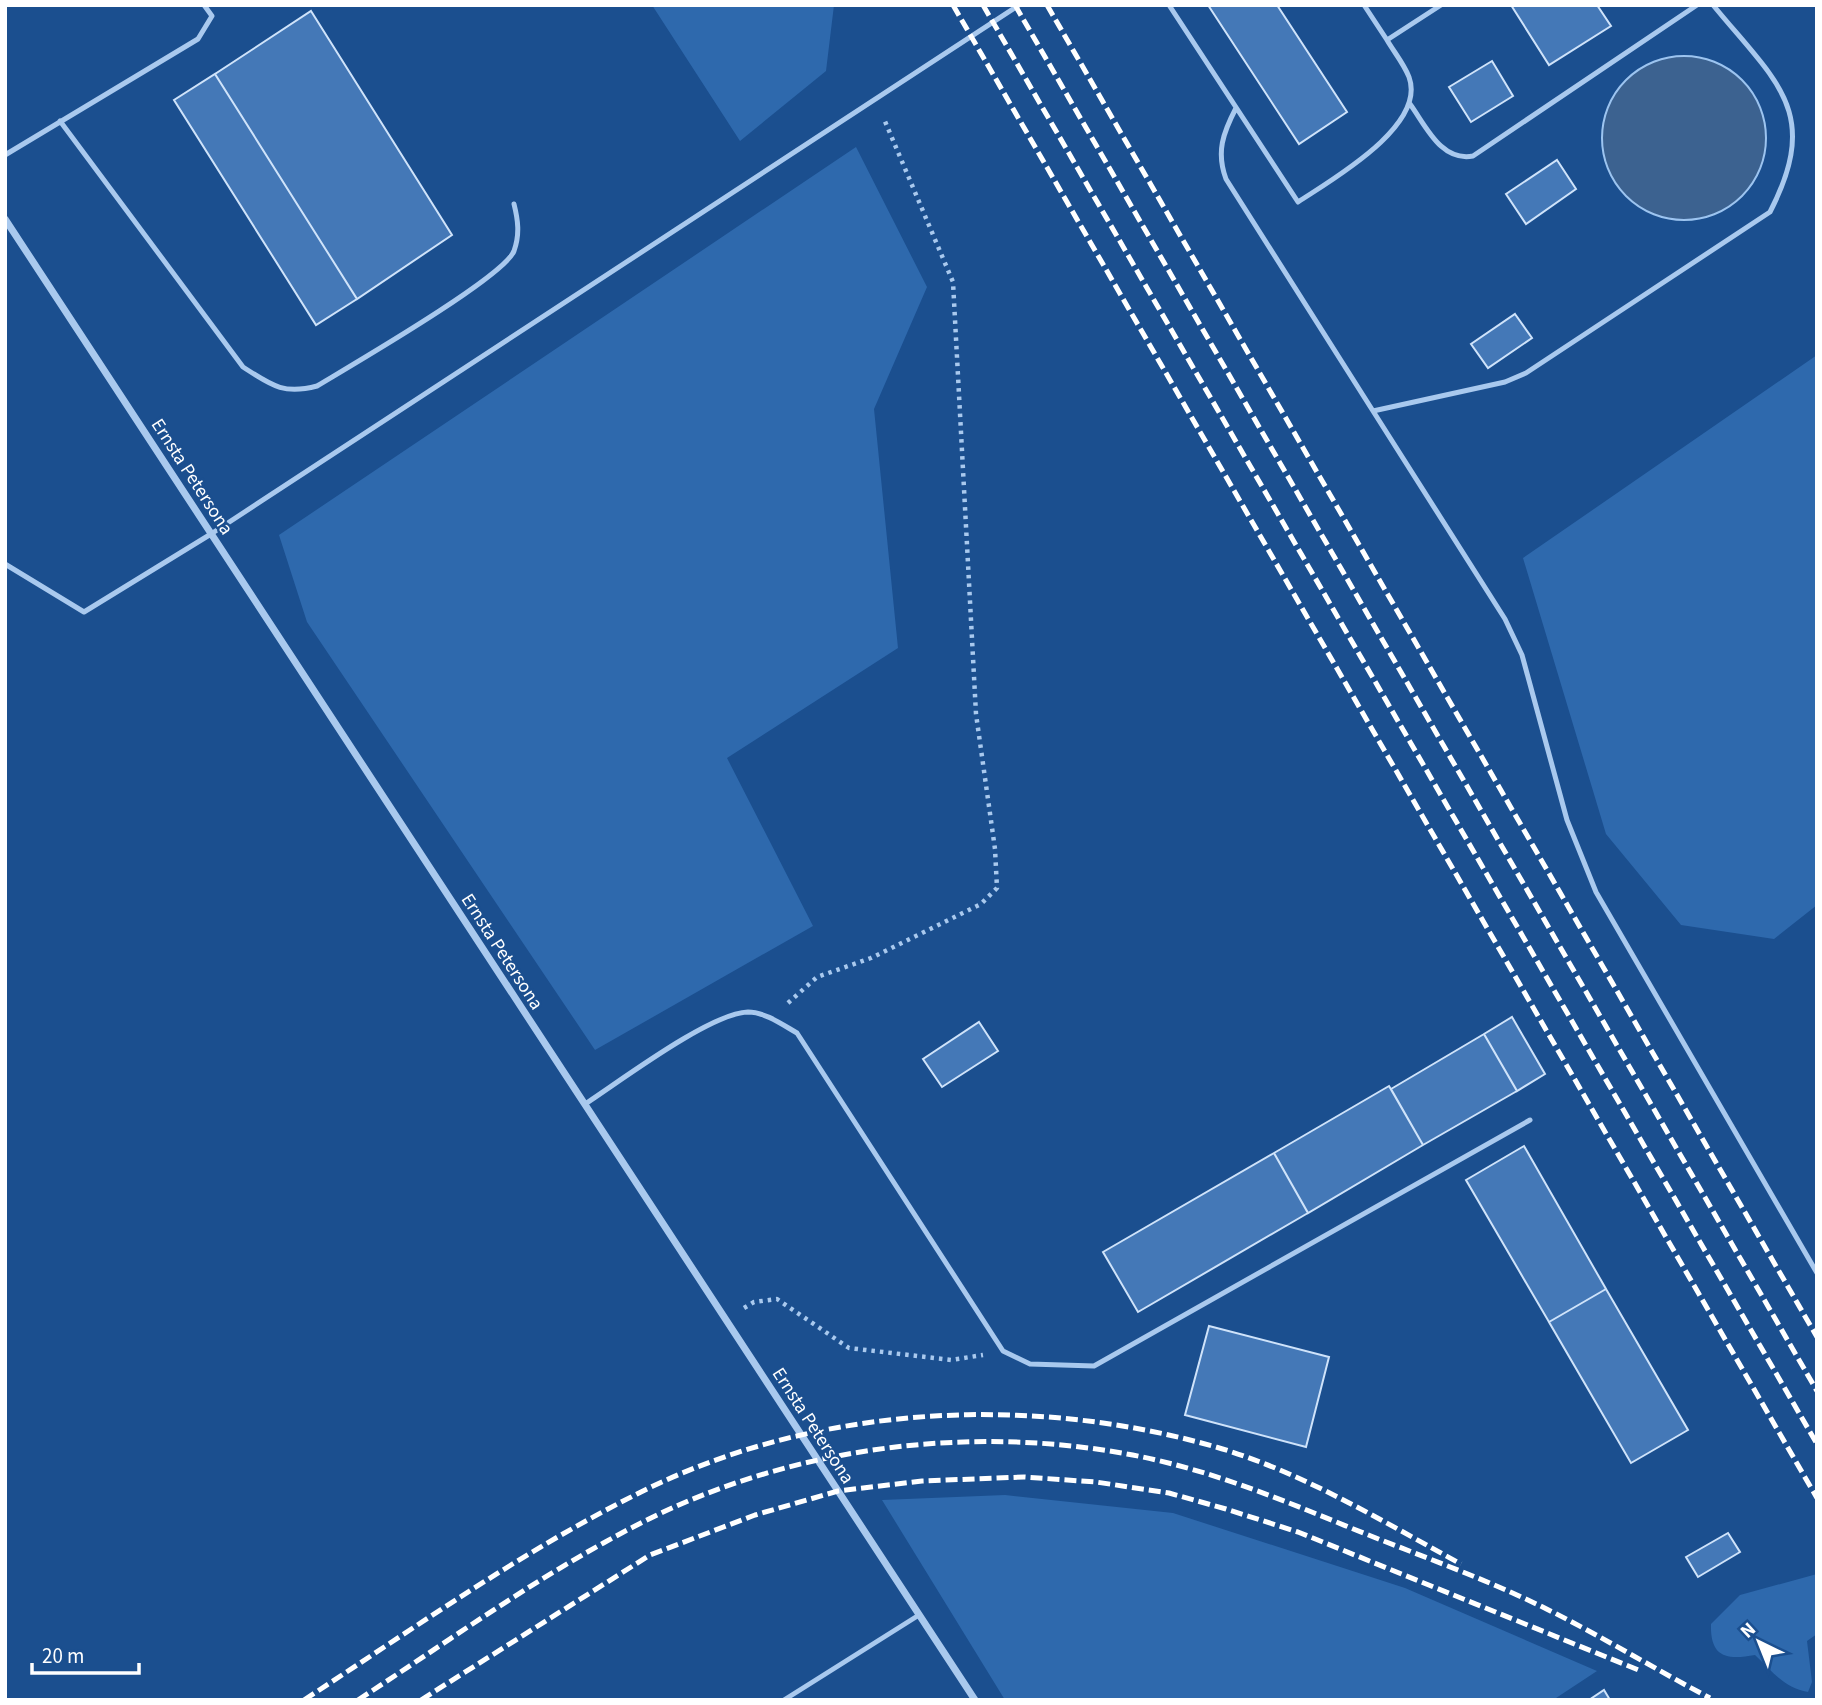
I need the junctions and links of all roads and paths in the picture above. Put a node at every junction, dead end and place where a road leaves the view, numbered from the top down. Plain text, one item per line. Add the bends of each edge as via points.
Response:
1 (204, 5) edge
2 (1019, 5) edge
3 (1169, 5) edge
4 (1364, 5) edge
5 (1441, 5) edge
6 (1697, 5) edge
7 (1713, 5) edge
8 (1387, 40) junction
9 (876, 99) junction
10 (1410, 104) junction
11 (1237, 108) junction
12 (60, 121) junction
13 (5, 155) edge
14 (514, 204) dead end
15 (5, 219) edge
16 (1373, 411) junction
17 (211, 534) junction
18 (5, 564) edge
19 (771, 1018) junction
20 (585, 1104) junction
21 (1530, 1120) dead end
22 (1817, 1272) edge
23 (725, 1318) junction
24 (1003, 1351) junction
25 (919, 1615) junction
26 (784, 1700) edge
27 (975, 1700) edge

1 - 12 lane via 212,16 198,39
2 - 9 lane
3 - 11 lane
4 - 8 lane
5 - 8 lane
6 - 10 lane via 1473,156 1452,156 1443,149
7 - 16 lane via 1788,97 1795,119 1797,148 1787,182 1770,212 1526,373 1505,382
8 - 10 lane via 1409,78
9 - 17 lane
9 - 19 path via 953,282 976,714 997,888 981,904 871,958 817,977
10 - 11 lane via 1373,153 1298,202
11 - 16 lane via 1224,131 1219,160 1226,179
12 - 13 lane
12 - 14 lane via 243,367 274,387 295,392 317,386 488,278 513,253 519,226
15 - 17 street, Ernsta Petersona
16 - 22 lane via 1505,619 1522,655 1567,820 1596,892
17 - 18 lane via 85,612
17 - 20 street, Ernsta Petersona
19 - 20 lane via 747,1012 703,1027
19 - 24 lane via 797,1033
20 - 23 street, Ernsta Petersona
21 - 24 lane via 1094,1366 1030,1364
23 - 24 path via 754,1302 776,1299 849,1348 951,1360
23 - 25 street, Ernsta Petersona
25 - 26 lane
25 - 27 street, Ernsta Petersona

